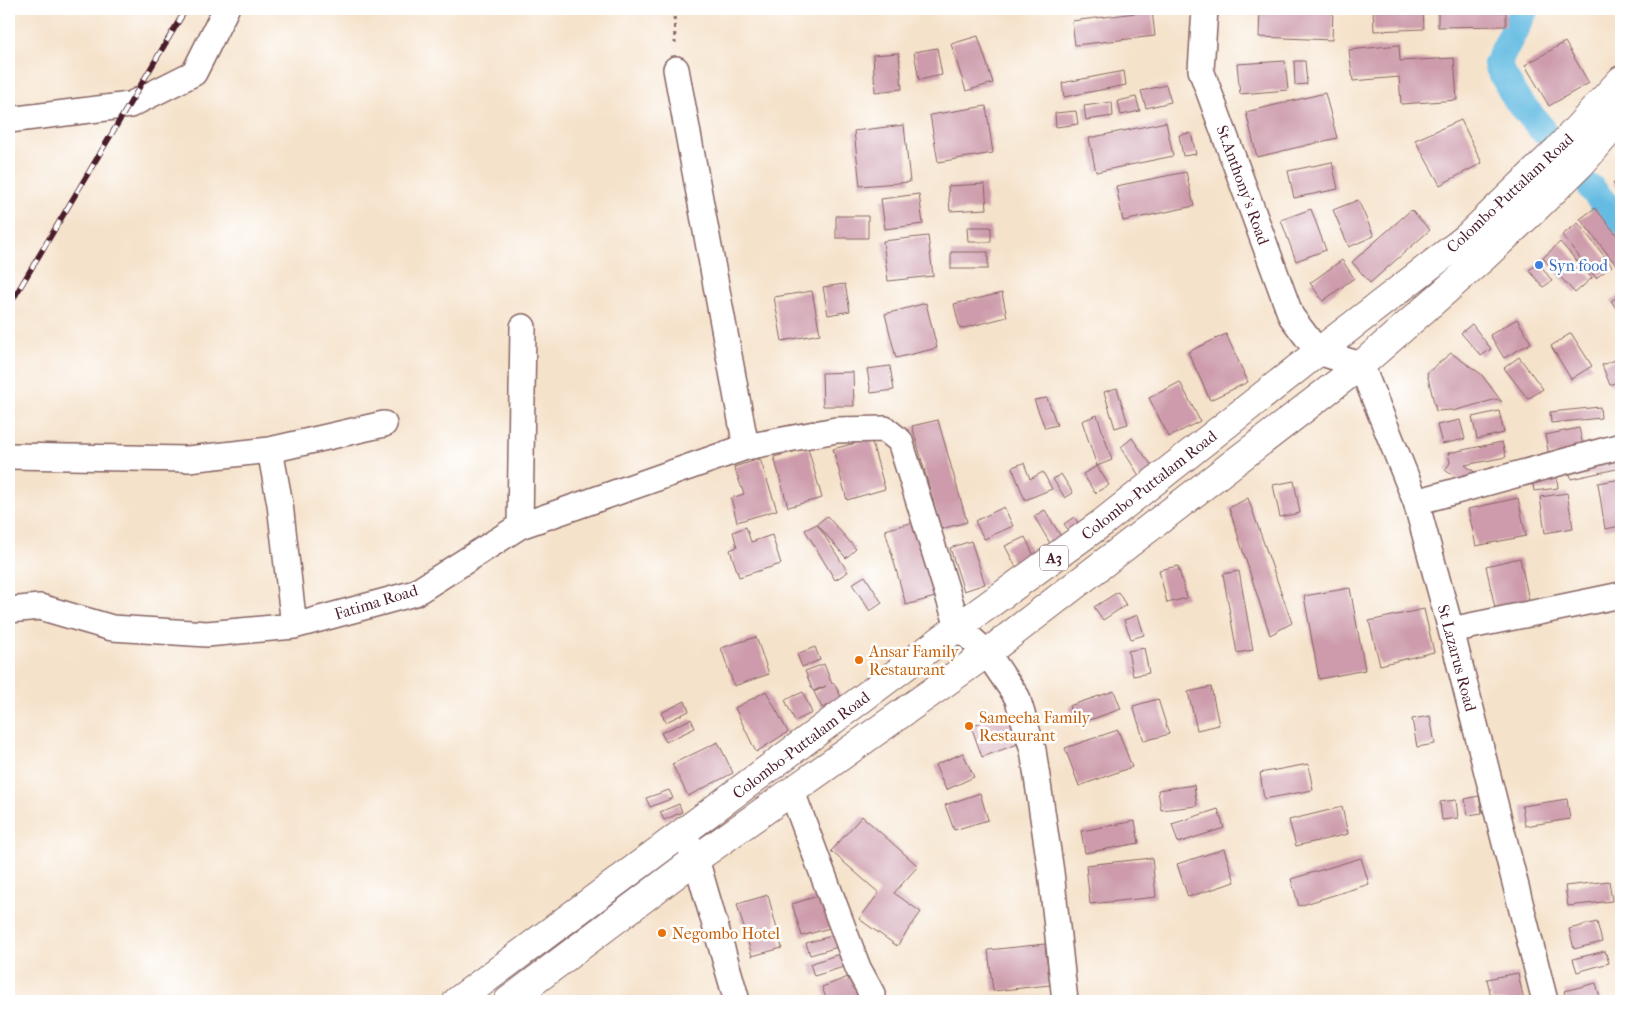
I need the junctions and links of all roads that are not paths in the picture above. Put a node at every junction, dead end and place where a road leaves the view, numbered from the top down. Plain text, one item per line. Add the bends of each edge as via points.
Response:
1 (226, 9) edge
2 (1205, 9) edge
3 (676, 70) road end
4 (1621, 80) edge
5 (1621, 118) edge
6 (9, 120) edge
7 (522, 327) dead end
8 (1318, 352) junction
9 (1361, 365) junction
10 (384, 424) dead end
11 (1621, 446) edge
12 (746, 447) junction
13 (270, 450) junction
14 (9, 456) edge
15 (1416, 502) junction
16 (520, 526) junction
17 (1621, 594) edge
18 (9, 610) edge
19 (294, 626) junction
20 (958, 628) junction
21 (1451, 630) junction
22 (987, 653) junction
23 (792, 792) junction
24 (683, 833) junction
25 (696, 859) junction
26 (458, 1001) edge
27 (508, 1001) edge
28 (737, 1001) edge
29 (869, 1001) edge
30 (1065, 1001) edge
31 (1545, 1001) edge

1 - 6 street via 194,73 130,105
2 - 8 street, St.Anthony's Road via 1201,70 1291,316
3 - 12 street
4 - 8 highway, Colombo-Puttalam Road / A3 via 1558,149 1466,238
5 - 9 highway, Colombo-Puttalam Road / A3 via 1581,164 1515,228
7 - 16 street
8 - 9 street
8 - 20 highway, Colombo-Puttalam Road / A3 via 1102,523
9 - 15 street, St Lazarus Road
9 - 22 highway, Colombo-Puttalam Road / A3
10 - 13 street
11 - 15 street
12 - 16 street, Fatima Road
12 - 20 street, Fatima Road via 836,430 885,429 900,440
13 - 14 street via 188,459
13 - 19 street via 280,504
15 - 21 street, St Lazarus Road
16 - 19 street, Fatima Road via 415,593
17 - 21 street
18 - 19 street, Fatima Road via 40,607 112,628 207,634
20 - 22 street
20 - 24 highway, Colombo-Puttalam Road / A3
21 - 31 street, St Lazarus Road
22 - 23 highway, Colombo-Puttalam Road / A3
22 - 30 street via 1016,697 1033,750
23 - 25 highway, Colombo-Puttalam Road / A3
23 - 29 street via 858,968 872,994
24 - 25 street
24 - 26 highway, Colombo-Puttalam Road / A3
25 - 27 highway, Colombo-Puttalam Road / A3
25 - 28 street

